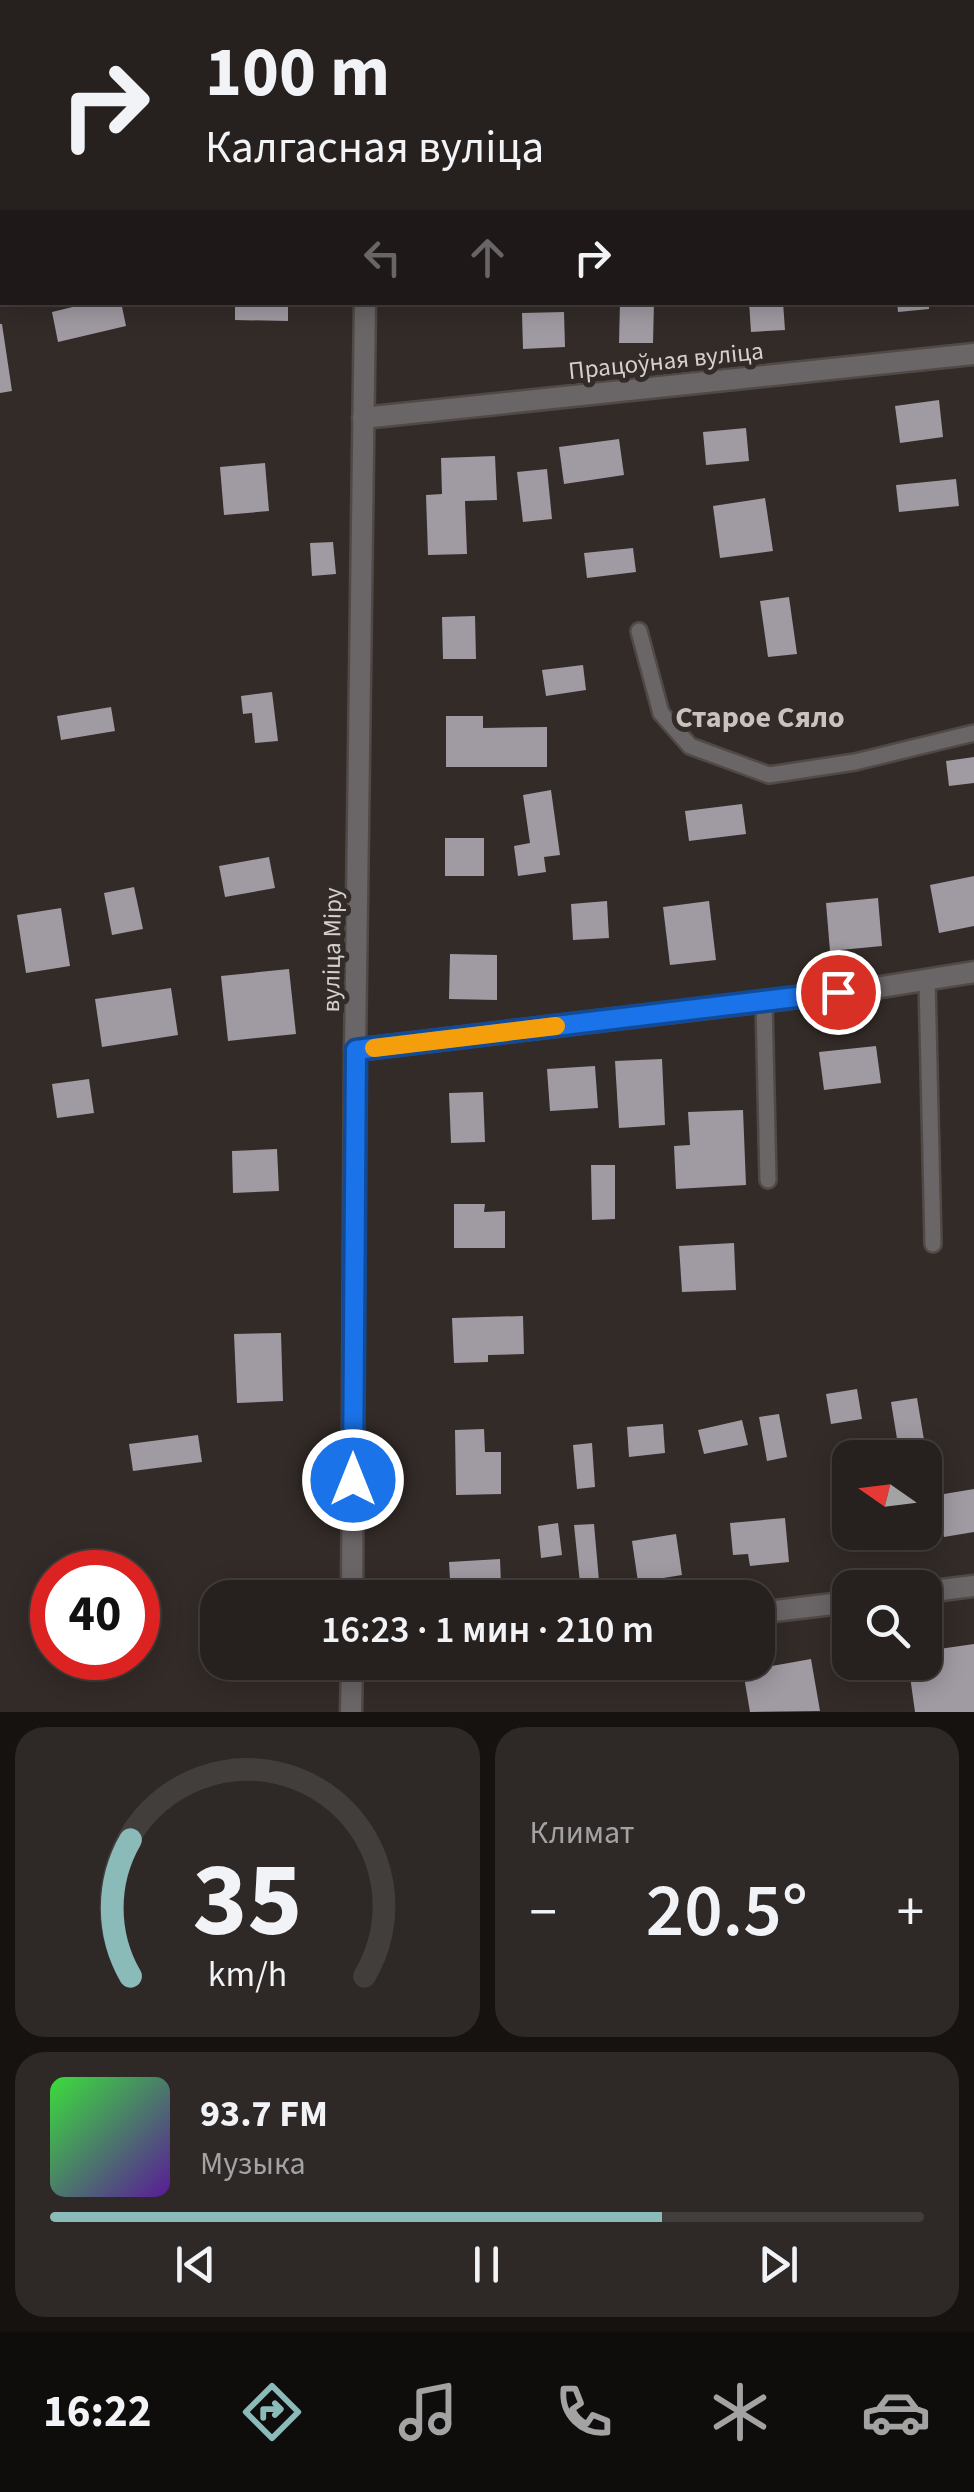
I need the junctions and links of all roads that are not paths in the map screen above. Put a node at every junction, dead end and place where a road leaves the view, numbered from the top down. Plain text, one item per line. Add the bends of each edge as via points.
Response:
1 (365, 305) edge
2 (974, 354) edge
3 (363, 418) junction
4 (639, 631) dead end
5 (974, 734) edge
6 (974, 972) edge
7 (927, 980) junction
8 (764, 1001) junction
9 (356, 1050) junction
10 (768, 1180) dead end
11 (933, 1244) dead end
12 (352, 1580) edge
13 (974, 1586) edge
14 (942, 1590) edge
15 (832, 1604) edge
16 (775, 1611) edge
17 (353, 1680) edge
18 (351, 1712) edge

1 - 3 street, вуліца Міру
2 - 3 street, Працоўная вуліца
3 - 9 street, вуліца Міру
4 - 5 lane via 661,713 690,746 769,775
6 - 7 street
7 - 8 street
7 - 11 lane
8 - 9 street
8 - 10 lane
9 - 12 street, вуліца Міру
13 - 14 street
15 - 16 street
17 - 18 street

